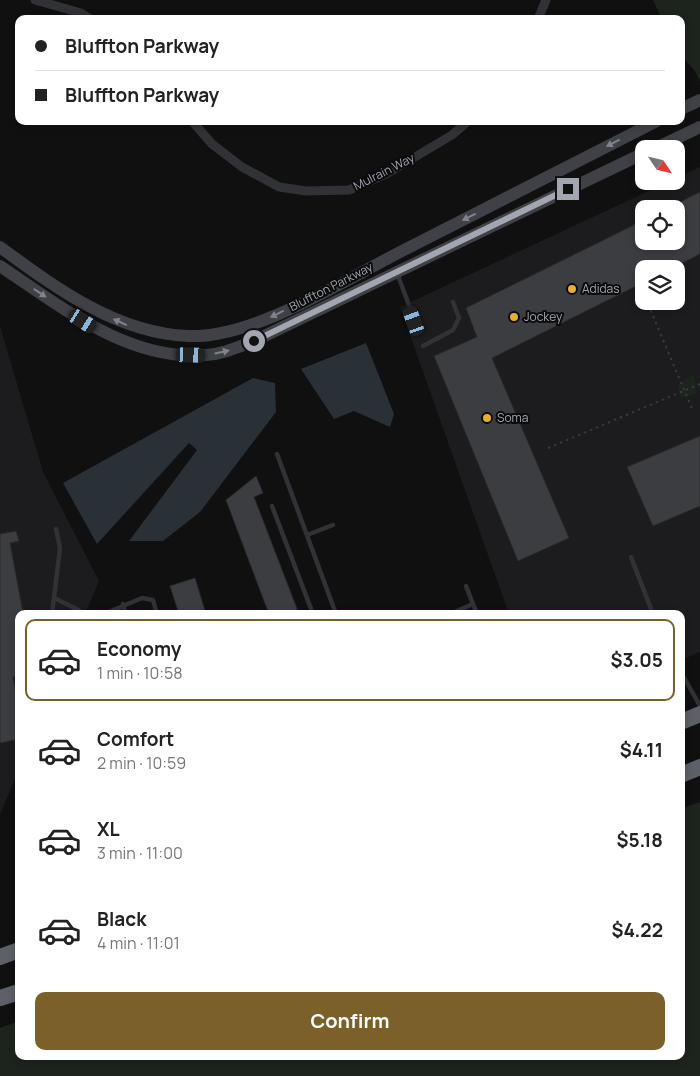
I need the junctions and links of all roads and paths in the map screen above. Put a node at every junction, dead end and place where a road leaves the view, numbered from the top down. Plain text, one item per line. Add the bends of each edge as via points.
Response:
1 (35, 0) edge
2 (546, 0) edge
3 (84, 15) edge
4 (540, 15) edge
5 (700, 100) edge
6 (685, 107) edge
7 (195, 125) edge
8 (464, 125) edge
9 (649, 125) edge
10 (700, 127) edge
11 (673, 140) edge
12 (635, 157) edge
13 (0, 247) edge
14 (0, 266) edge
15 (396, 271) junction
16 (453, 302) dead end
17 (650, 310) edge
18 (414, 321) dead end
19 (423, 346) dead end
20 (700, 384) edge
21 (684, 391) junction
22 (693, 411) dead end
23 (548, 448) dead end
24 (277, 454) dead end
25 (272, 506) dead end
26 (334, 525) dead end
27 (56, 528) dead end
28 (307, 535) junction
29 (631, 558) dead end
30 (466, 586) dead end
31 (54, 598) junction
32 (123, 604) junction
33 (473, 604) junction
34 (52, 610) edge
35 (78, 610) edge
36 (112, 610) edge
37 (124, 610) edge
38 (156, 610) edge
39 (311, 610) edge
40 (335, 610) edge
41 (459, 610) edge
42 (475, 610) edge
43 (651, 610) edge
44 (685, 679) edge
45 (700, 706) edge
46 (700, 714) edge
47 (685, 720) edge
48 (700, 767) edge
49 (685, 773) edge
50 (15, 943) edge
51 (0, 948) edge
52 (15, 951) edge
53 (0, 957) edge
54 (15, 993) edge
55 (0, 998) edge

1 - 3 street
2 - 4 street
5 - 6 main road
7 - 8 street, Mulrain Way via 212,144 242,167 279,187 306,191 349,190 388,173 452,136
9 -> 13 main road, Bluffton Parkway via 309,298 258,323 224,334 160,334 124,324 84,304
10 - 11 main road
12 - 15 main road, Bluffton Parkway
14 -> 15 main road, Bluffton Parkway via 96,330 131,344 176,354 206,355 230,351 254,341
15 - 18 lane
16 - 19 lane via 459,318 454,330
17 - 21 path
20 - 21 path
21 - 22 path
21 - 23 path
24 - 28 lane
25 - 39 lane
26 - 28 lane
27 - 31 lane via 60,548
28 - 40 lane
29 - 43 lane
30 - 33 lane
31 - 34 lane
31 - 35 lane
32 - 36 lane
32 - 37 lane
32 - 38 lane via 142,598 153,600
33 - 41 lane
33 - 42 lane
44 - 45 lane
46 - 47 highway
48 - 49 highway
50 - 51 highway
52 - 53 highway
54 - 55 highway

